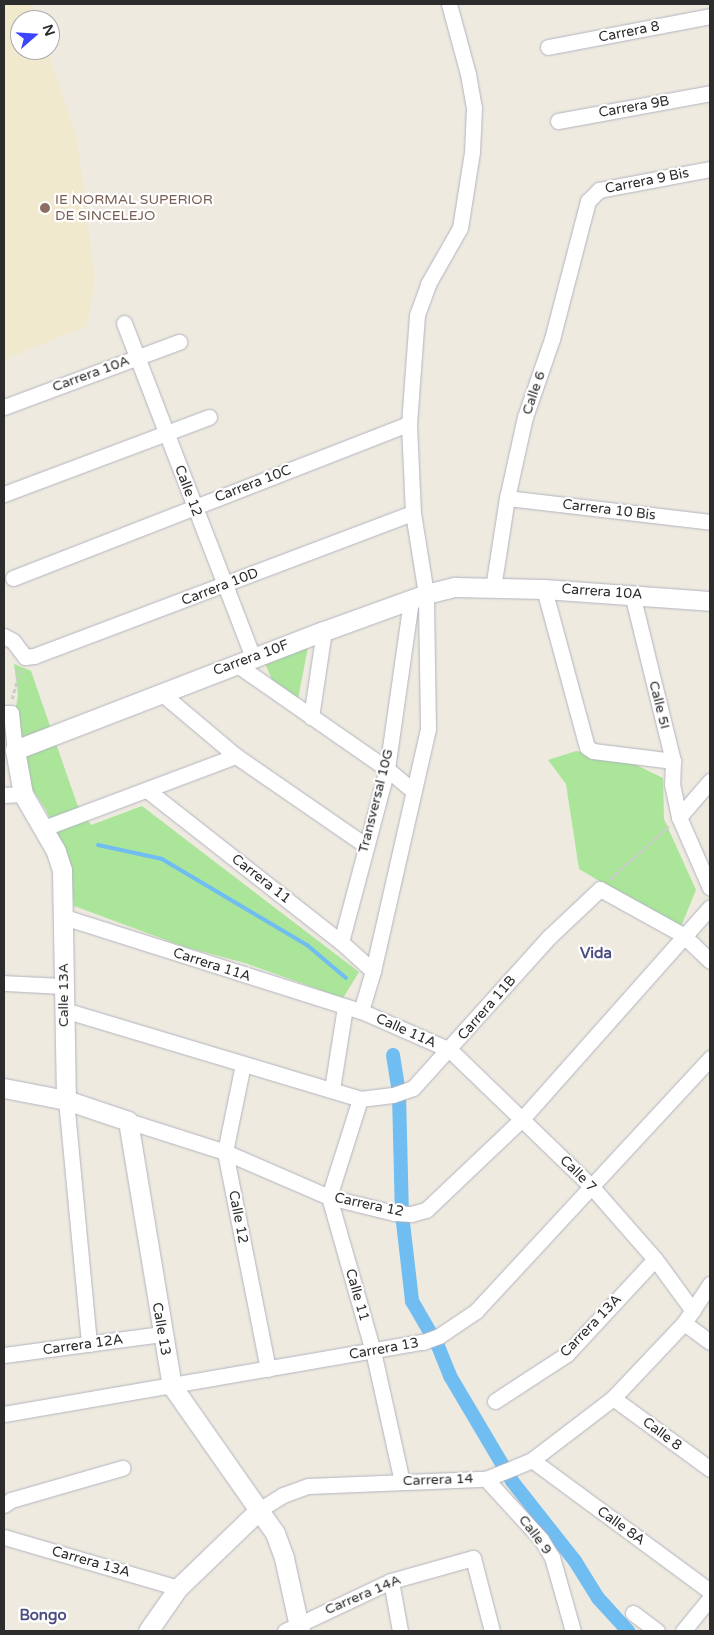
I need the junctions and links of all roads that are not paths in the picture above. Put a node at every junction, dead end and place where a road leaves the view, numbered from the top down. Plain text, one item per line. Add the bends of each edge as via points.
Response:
1 (449, 4) edge
2 (710, 16) edge
3 (548, 47) dead end
4 (710, 93) edge
5 (558, 121) dead end
6 (710, 169) edge
7 (588, 201) joint
8 (124, 323) dead end
9 (179, 342) dead end
10 (137, 357) junction
11 (4, 407) edge
12 (209, 417) dead end
13 (409, 424) junction
14 (166, 433) junction
15 (4, 494) edge
16 (507, 498) junction
17 (194, 506) junction
18 (413, 513) junction
19 (710, 522) edge
20 (13, 578) dead end
21 (225, 585) junction
22 (493, 588) junction
23 (544, 589) junction
24 (632, 594) junction
25 (418, 597) junction
26 (710, 601) edge
27 (324, 631) junction
28 (4, 636) edge
29 (244, 661) junction
30 (160, 692) junction
31 (8, 713) edge
32 (311, 717) junction
33 (14, 750) junction
34 (236, 756) junction
35 (673, 761) junction
36 (387, 769) junction
37 (710, 782) edge
38 (147, 790) junction
39 (413, 791) junction
40 (23, 794) junction
41 (4, 795) edge
42 (679, 817) junction
43 (44, 828) junction
44 (365, 845) junction
45 (710, 888) edge
46 (710, 906) edge
47 (64, 917) junction
48 (683, 935) junction
49 (341, 942) junction
50 (710, 961) edge
51 (373, 971) junction
52 (4, 983) edge
53 (64, 986) junction
54 (345, 1007) junction
55 (64, 1010) junction
56 (361, 1011) junction
57 (450, 1050) junction
58 (710, 1058) edge
59 (243, 1064) junction
60 (4, 1088) edge
61 (332, 1089) junction
62 (360, 1098) junction
63 (66, 1100) junction
64 (522, 1119) junction
65 (128, 1121) junction
66 (225, 1152) junction
67 (591, 1186) junction
68 (329, 1197) junction
69 (655, 1259) junction
70 (710, 1284) edge
71 (688, 1317) junction
72 (162, 1334) junction
73 (710, 1342) edge
74 (89, 1344) junction
75 (373, 1351) junction
76 (4, 1355) edge
77 (268, 1369) junction
78 (172, 1386) junction
79 (614, 1398) junction
80 (495, 1401) dead end
81 (4, 1414) edge
82 (532, 1460) junction
83 (122, 1468) dead end
84 (710, 1469) edge
85 (486, 1479) junction
86 (402, 1482) junction
87 (4, 1505) edge
88 (259, 1510) junction
89 (4, 1537) edge
90 (391, 1581) junction
91 (178, 1588) junction
92 (710, 1591) edge
93 (710, 1598) edge
94 (633, 1613) dead end
95 (295, 1629) edge
96 (148, 1631) edge
97 (400, 1631) edge
98 (492, 1631) edge
99 (573, 1631) edge
100 (658, 1631) edge
101 (683, 1631) edge

1 - 13 street via 472,99 472,152 460,228 428,284 417,315
2 - 3 street, Carrera 8
4 - 5 street, Carrera 9B
6 - 7 street, Carrera 9 Bis via 599,190
7 - 16 street, Calle 6 via 555,330 525,417
8 - 10 street, Calle 12
9 - 10 street, Carrera 10A
10 - 11 street, Carrera 10A
10 - 14 street, Calle 12
12 - 14 street
13 - 17 street, Carrera 10C
13 - 18 street
14 - 15 street
14 - 17 street, Calle 12
16 - 19 street, Carrera 10 Bis
16 - 22 street, Calle 6
17 - 20 street, Carrera 10C
17 - 21 street, Calle 12
18 - 21 street, Carrera 10D
18 - 25 street
21 - 28 street, Carrera 10D via 25,657 13,641
21 - 29 street, Calle 12
22 - 23 street, Carrera 10A
22 - 25 street, Carrera 10F via 455,587
23 - 24 street, Carrera 10A
23 - 35 street via 587,746 593,751
24 - 26 street, Carrera 10A
24 - 35 street, Calle 5I
25 - 27 street, Carrera 10F
25 - 36 street, Transversal 10G
25 - 39 street via 428,728
27 - 29 street, Carrera 10F
27 - 32 street
29 - 30 street, Carrera 10F
29 - 32 street
30 - 33 street, Carrera 10F
30 - 34 street
31 - 33 street, Calle 13A
32 - 36 street
33 - 40 street, Calle 13A
34 - 38 street
34 - 44 street
35 - 42 street, Calle 5I via 672,784
36 - 39 street
36 - 44 street, Transversal 10G
37 - 42 street
38 - 43 street
38 - 49 street, Carrera 11
39 - 51 street
40 - 41 street
40 - 43 street, Calle 13A
42 - 45 street
43 - 47 street, Calle 13A via 62,870
44 - 49 street, Transversal 10G
46 - 48 street, Carrera 12
47 - 53 street, Calle 13A
47 - 54 street, Carrera 11A
48 - 50 street
48 - 57 street, Carrera 11B via 600,889 549,937
48 - 64 street, Carrera 12
49 - 51 street, Carrera 11
51 - 56 street
52 - 53 street
53 - 55 street, Calle 13A
54 - 56 street, Carrera 11A
54 - 61 street
55 - 59 street, Carrera 11B
55 - 63 street, Calle 13A
56 - 57 street, Calle 11A
57 - 62 street, Carrera 11B via 413,1088 393,1095
57 - 64 street, Calle 7
58 - 67 street, Carrera 13
59 - 61 street, Carrera 11B
59 - 66 street, Calle 12
60 - 63 street, Carrera 12
61 - 62 street, Carrera 11B
62 - 68 street
63 - 65 street, Carrera 12
63 - 74 street, Calle 13A
64 - 67 street, Calle 7
64 - 68 street, Carrera 12 via 426,1210 394,1213
65 - 66 street, Carrera 12
65 - 72 street, Calle 13
66 - 68 street, Carrera 12
66 - 77 street, Calle 12
67 - 69 street, Calle 7
67 - 75 street, Carrera 13 via 476,1311 439,1336 424,1342
68 - 75 street, Calle 11
69 - 71 street, Calle 7
69 - 80 street, Carrera 13A via 567,1354
70 - 71 street, Carrera 14
71 - 73 street, Calle 7
71 - 79 street, Carrera 14
72 - 74 street, Carrera 12A
72 - 78 street, Calle 13
74 - 76 street, Carrera 12A
75 - 77 street, Carrera 13
75 - 86 street, Calle 11
77 - 78 street, Carrera 13
78 - 81 street, Carrera 13
78 - 88 street, Calle 13
79 - 82 street, Carrera 14
79 - 84 street, Calle 8
82 - 85 street, Carrera 14
82 - 92 street, Calle 8A
83 - 87 street
85 - 86 street, Carrera 14
85 - 99 street, Calle 9 via 541,1539 552,1557
86 - 88 street, Carrera 14 via 308,1486 283,1495
88 - 91 street, Carrera 14
88 - 95 street via 275,1533 284,1558
89 - 91 street, Carrera 13A
90 - 95 street, Carrera 14A
90 - 97 street
90 - 98 street, Carrera 14A via 473,1558
91 - 96 street, Carrera 14
93 - 101 street
94 - 100 street

